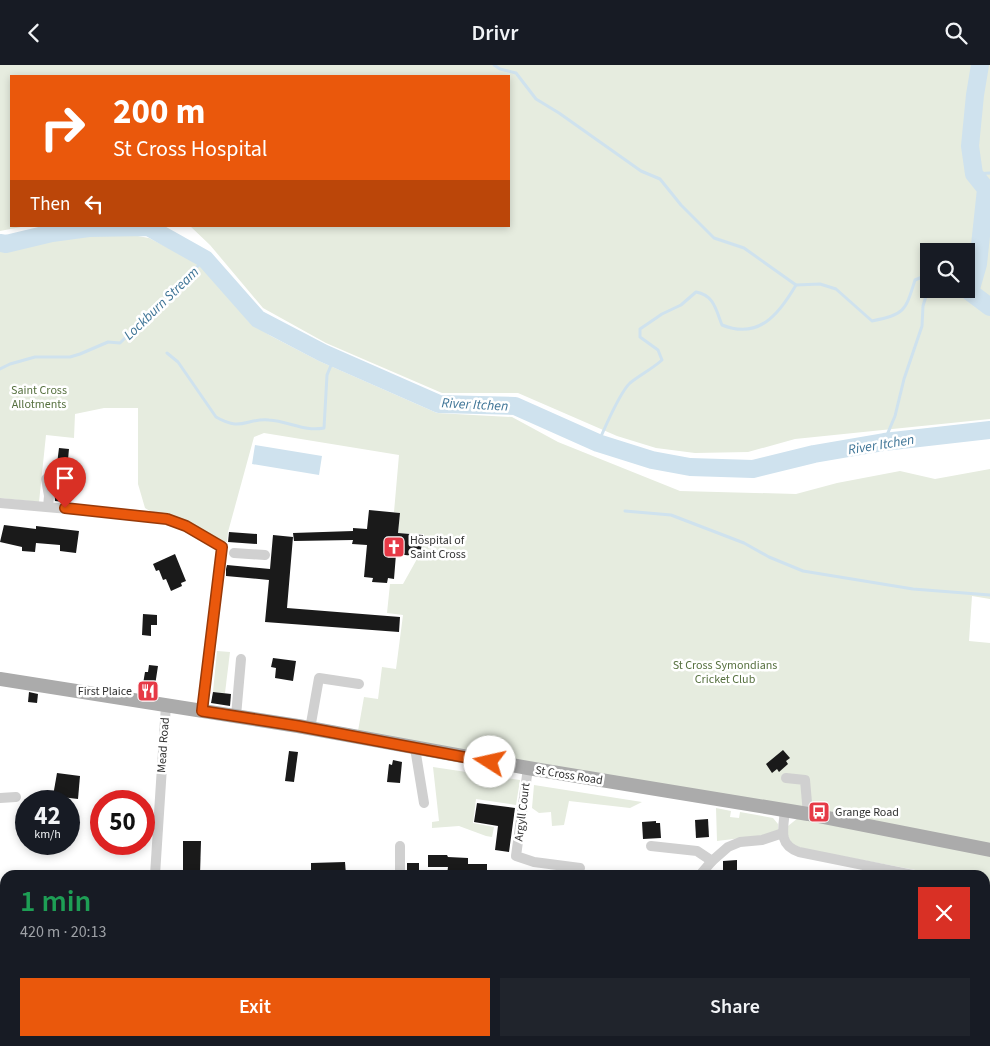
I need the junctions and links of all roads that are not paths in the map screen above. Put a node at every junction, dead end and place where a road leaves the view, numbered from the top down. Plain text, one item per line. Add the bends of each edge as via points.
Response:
1 (46, 479) dead end
2 (0, 503) edge
3 (48, 507) junction
4 (226, 551) junction
5 (265, 555) dead end
6 (241, 659) dead end
7 (0, 679) edge
8 (359, 684) dead end
9 (166, 705) junction
10 (202, 711) junction
11 (236, 716) junction
12 (310, 729) junction
13 (415, 748) junction
14 (528, 768) junction
15 (786, 778) dead end
16 (15, 797) edge
17 (0, 798) edge
18 (424, 803) dead end
19 (785, 811) junction
20 (808, 814) junction
21 (782, 833) junction
22 (400, 846) dead end
23 (651, 846) dead end
24 (990, 850) edge
25 (712, 861) junction
26 (580, 867) dead end
27 (155, 870) edge
28 (400, 870) edge
29 (704, 870) edge
30 (889, 870) edge

1 - 3 street
2 - 3 street
3 - 4 street via 160,517 177,522
4 - 5 street
4 - 10 street
6 - 11 street
7 - 9 main road, St Cross Road
8 - 12 street via 319,678
9 - 10 main road, St Cross Road
9 - 27 street, Mead Road
10 - 11 main road, St Cross Road
11 - 12 main road, St Cross Road
12 - 13 main road, St Cross Road
13 - 14 main road, St Cross Road
13 - 18 street
14 - 19 main road, St Cross Road
14 - 26 street, Argyll Court via 516,855 534,862
15 - 20 street via 805,780
16 - 17 street
19 - 20 main road, St Cross Road
19 - 21 street
20 - 24 main road, St Cross Road
21 - 25 street via 762,840 740,842 728,847
21 - 30 street via 790,849
22 - 28 street
23 - 25 street via 697,851
25 - 29 street

